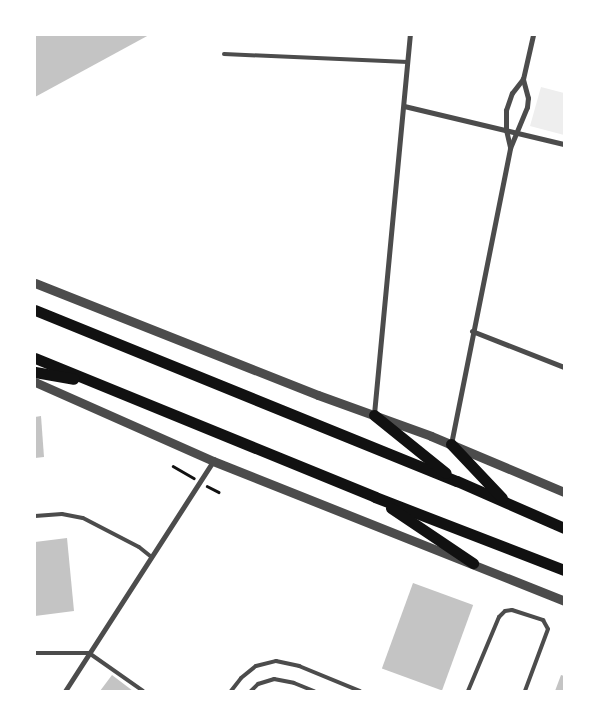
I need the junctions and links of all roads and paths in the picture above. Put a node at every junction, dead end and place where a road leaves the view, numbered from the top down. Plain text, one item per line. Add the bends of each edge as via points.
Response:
1 (410, 35) edge
2 (533, 35) edge
3 (224, 54) dead end
4 (408, 62) junction
5 (523, 79) junction
6 (404, 106) junction
7 (506, 130) junction
8 (518, 133) junction
9 (564, 144) edge
10 (510, 148) junction
11 (35, 284) edge
12 (35, 310) edge
13 (472, 331) junction
14 (35, 358) edge
15 (564, 365) edge
16 (35, 372) edge
17 (35, 382) edge
18 (96, 384) junction
19 (374, 414) junction
20 (451, 444) junction
21 (212, 461) junction
22 (457, 481) junction
23 (564, 492) edge
24 (375, 497) junction
25 (509, 504) junction
26 (35, 516) edge
27 (564, 528) edge
28 (150, 556) junction
29 (472, 563) junction
30 (564, 570) edge
31 (564, 601) edge
32 (35, 653) edge
33 (89, 653) junction
34 (470, 690) edge
35 (65, 691) edge
36 (143, 691) edge
37 (231, 691) edge
38 (251, 691) edge
39 (314, 691) edge
40 (360, 691) edge
41 (526, 691) edge

1 - 4 street
2 - 5 street
3 - 4 lane
4 - 6 street
5 - 7 street via 508,101
5 - 8 street via 527,107
6 - 7 street
6 - 19 street
7 - 8 street
7 - 10 street
8 - 9 street
8 - 10 street
10 - 13 street
11 - 19 street
12 - 22 highway
13 - 15 street
13 - 20 street
14 - 18 highway
16 - 18 highway
17 - 21 street
18 - 24 highway
19 - 20 street
19 - 22 highway
20 - 23 street
20 - 25 highway
21 - 28 street
21 - 29 street
22 - 25 highway
24 - 29 highway
24 - 30 highway
25 - 27 highway
26 - 28 lane via 62,514 83,518
28 - 33 street
29 - 31 street
32 - 33 lane
33 - 35 street
33 - 36 lane
34 - 41 lane via 499,617 512,610 543,620 548,629
37 - 40 lane via 256,666 276,661 299,666
38 - 39 lane via 258,684 274,679

